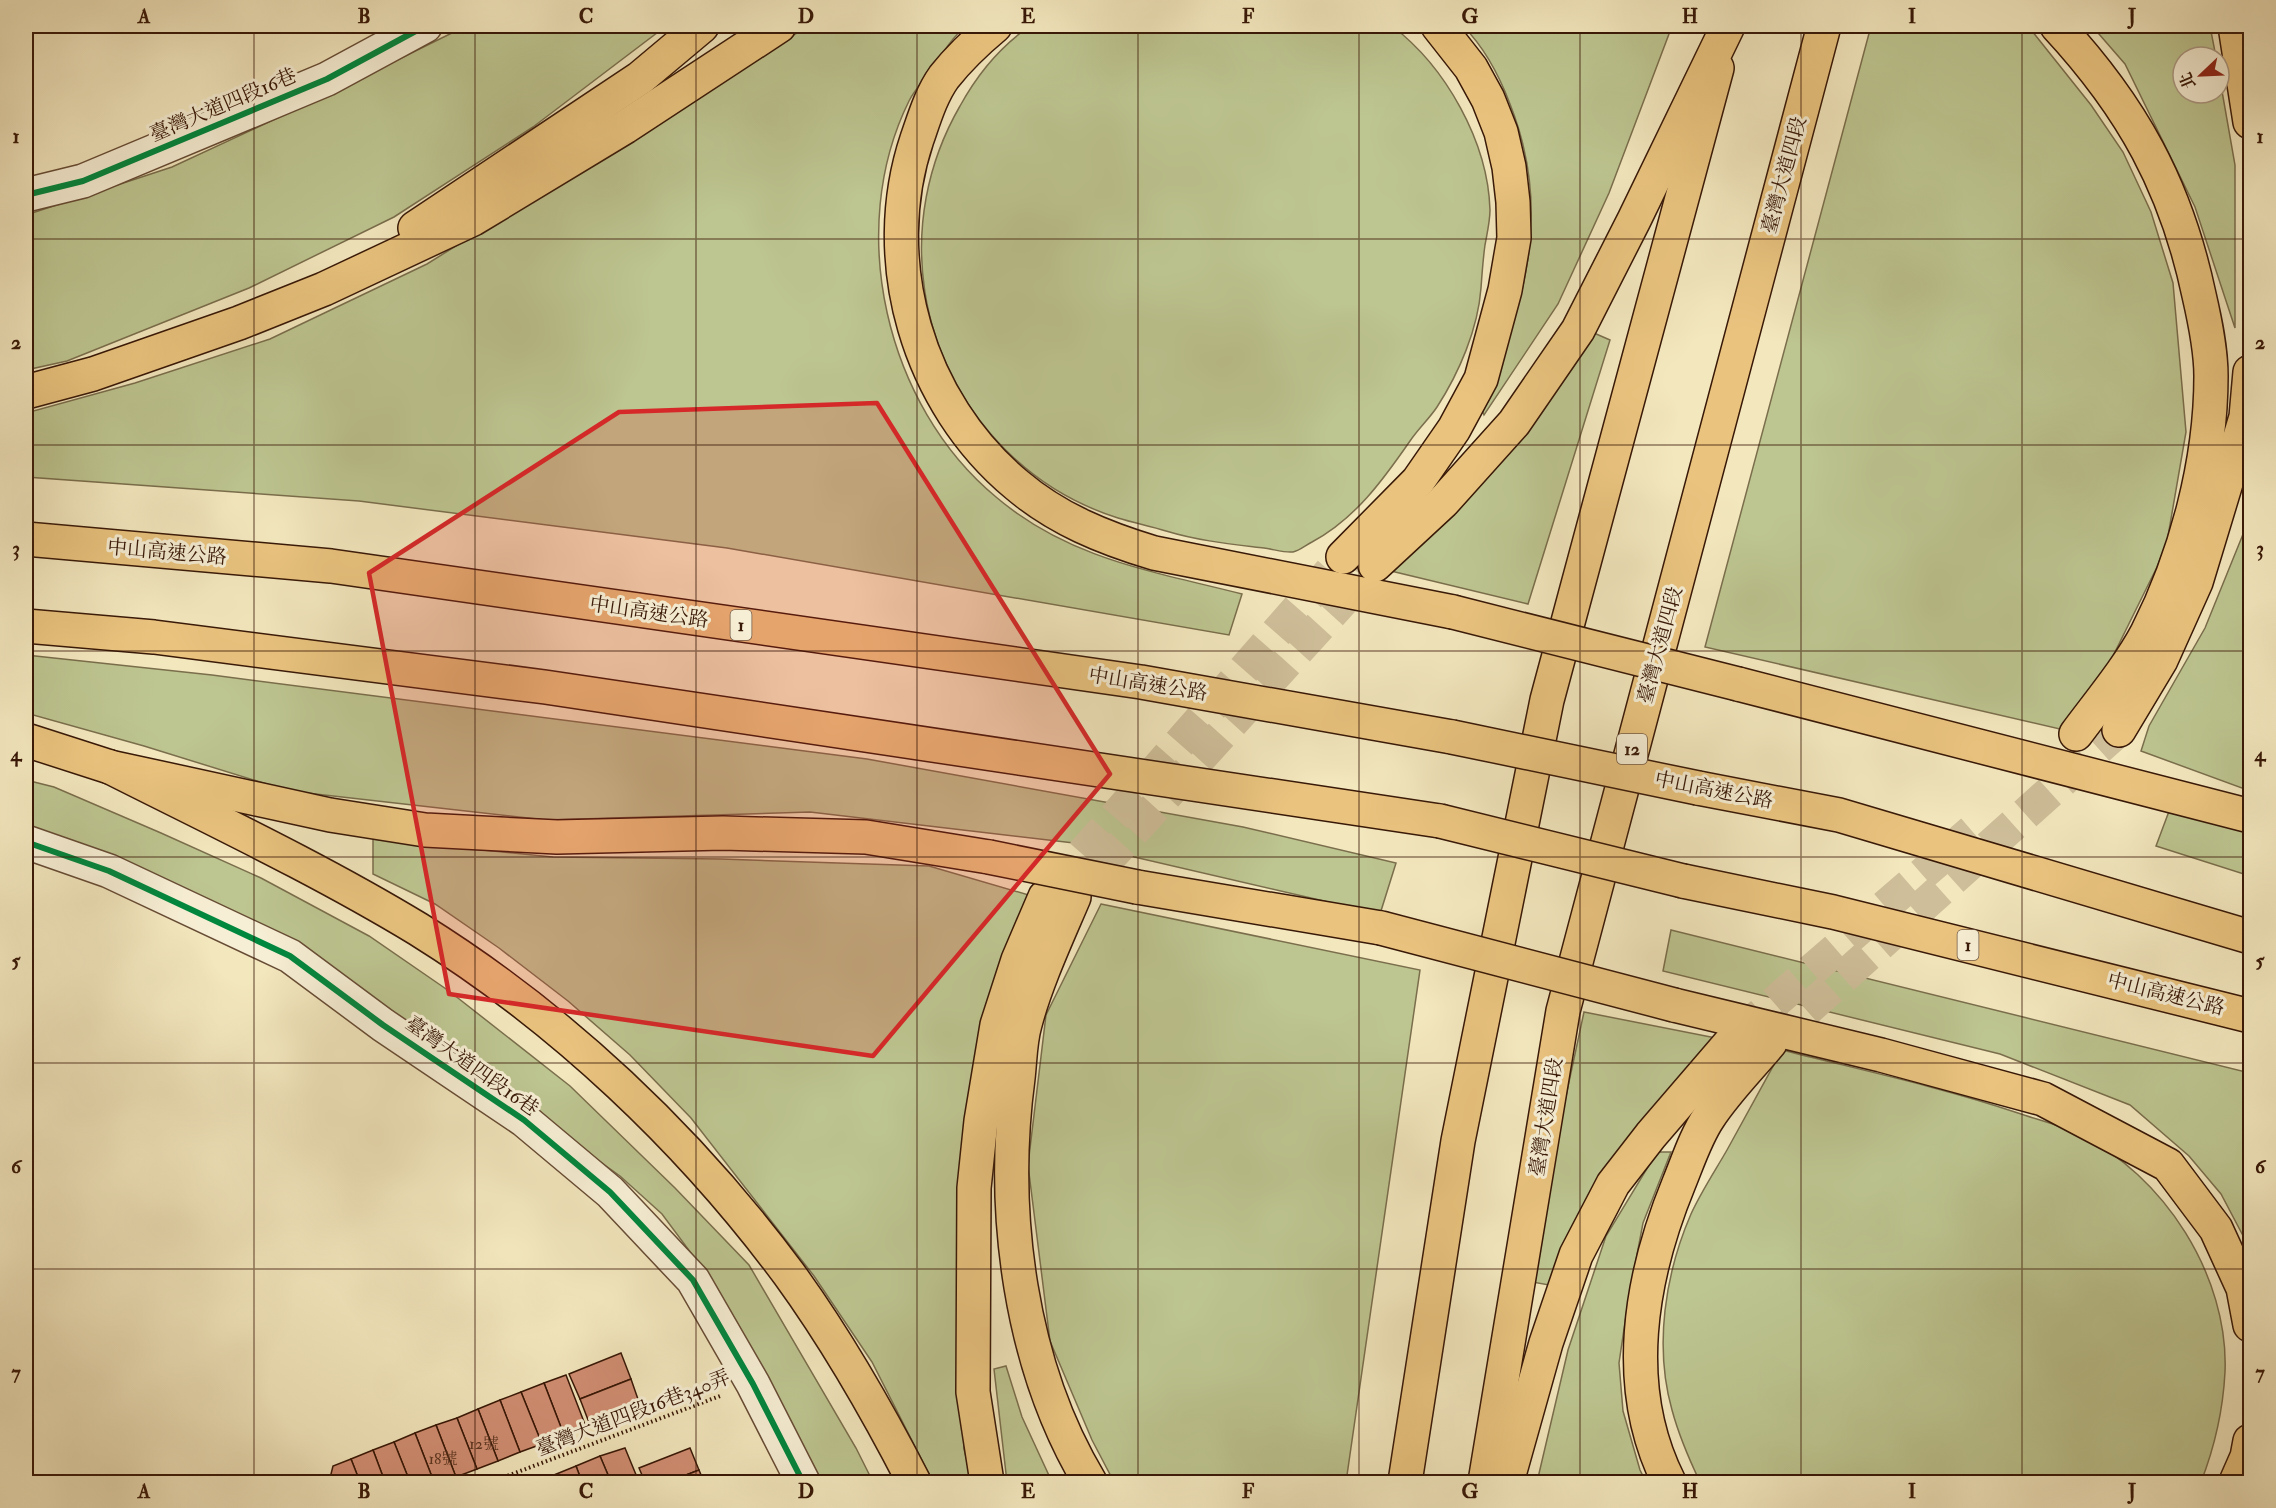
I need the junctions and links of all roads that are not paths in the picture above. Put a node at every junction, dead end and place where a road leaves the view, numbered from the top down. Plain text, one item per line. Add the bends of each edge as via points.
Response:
1 (425, 26) edge
2 (702, 26) edge
3 (779, 26) edge
4 (995, 26) edge
5 (1438, 26) edge
6 (1728, 26) edge
7 (1824, 26) edge
8 (2057, 26) edge
9 (2235, 26) edge
10 (2250, 122) edge
11 (26, 195) edge
12 (324, 289) junction
13 (2250, 372) edge
14 (26, 392) edge
15 (26, 539) edge
16 (1344, 556) tunnel mouth
17 (1375, 565) tunnel mouth
18 (26, 626) edge
19 (2119, 730) tunnel mouth
20 (2076, 734) dead end
21 (26, 740) edge
22 (110, 767) junction
23 (2250, 816) edge
24 (26, 842) edge
25 (2250, 937) edge
26 (2250, 1016) edge
27 (1737, 1035) tunnel mouth
28 (1770, 1043) tunnel mouth
29 (2250, 1324) edge
30 (2250, 1441) edge
31 (803, 1482) edge
32 (914, 1482) edge
33 (987, 1482) edge
34 (1090, 1482) edge
35 (1405, 1482) edge
36 (1485, 1482) edge
37 (1507, 1482) edge
38 (1669, 1482) edge
39 (2236, 1482) edge

1 - 11 street, 臺灣大道四段16巷 via 327,79 83,181
2 - 12 main road via 640,78
3 - 12 main road via 625,127 473,219
4 - 23 main road, bridge via 943,78 925,116 903,196 903,279 911,320 933,377 963,428 995,465 1047,508 1117,542 1166,555 1454,612
5 - 16 main road via 1471,68 1501,132 1514,202 1514,238 1505,290 1481,379 1454,429 1418,481
6 - 17 main road via 1578,330 1514,423 1443,502
6 - 35 main road via 1547,700 1458,1141
7 - 36 main road, 臺灣大道四段 / 12 via 1563,1011
8 - 20 main road via 2116,96 2143,138 2169,196 2190,255 2205,322 2211,373 2203,468 2170,583 2145,636
9 - 10 main road
12 - 14 main road via 93,374
13 - 19 main road via 2246,417 2196,582 2161,660
15 - 25 main road, 中山高速公路 / 1, bridge via 331,566 1141,682 1452,737 1839,815
18 - 26 main road, 中山高速公路 / 1, bridge via 153,637 544,687 1440,821 1683,881 1833,912
21 - 22 main road
22 - 29 main road, bridge via 425,830 557,837 723,833 866,837 989,856 1137,887 1381,928 1881,1055 2043,1099 2168,1165 2216,1229 2243,1288
22 - 32 main road via 348,888 420,931 498,984 621,1085 729,1200 789,1274 836,1344
24 - 31 street, 臺灣大道四段16巷 via 109,871 290,957 524,1120 610,1192 693,1280
27 - 37 main road via 1613,1184 1573,1266 1546,1343
28 - 38 main road via 1709,1117 1666,1214 1650,1269 1640,1367 1659,1463
30 - 39 main road
33 - 34 main road via 973,1392 975,1177 981,1121 997,1025 1018,960 1059,897 1025,1025 1015,1102 1012,1165 1016,1247 1024,1308 1042,1376 1071,1451

